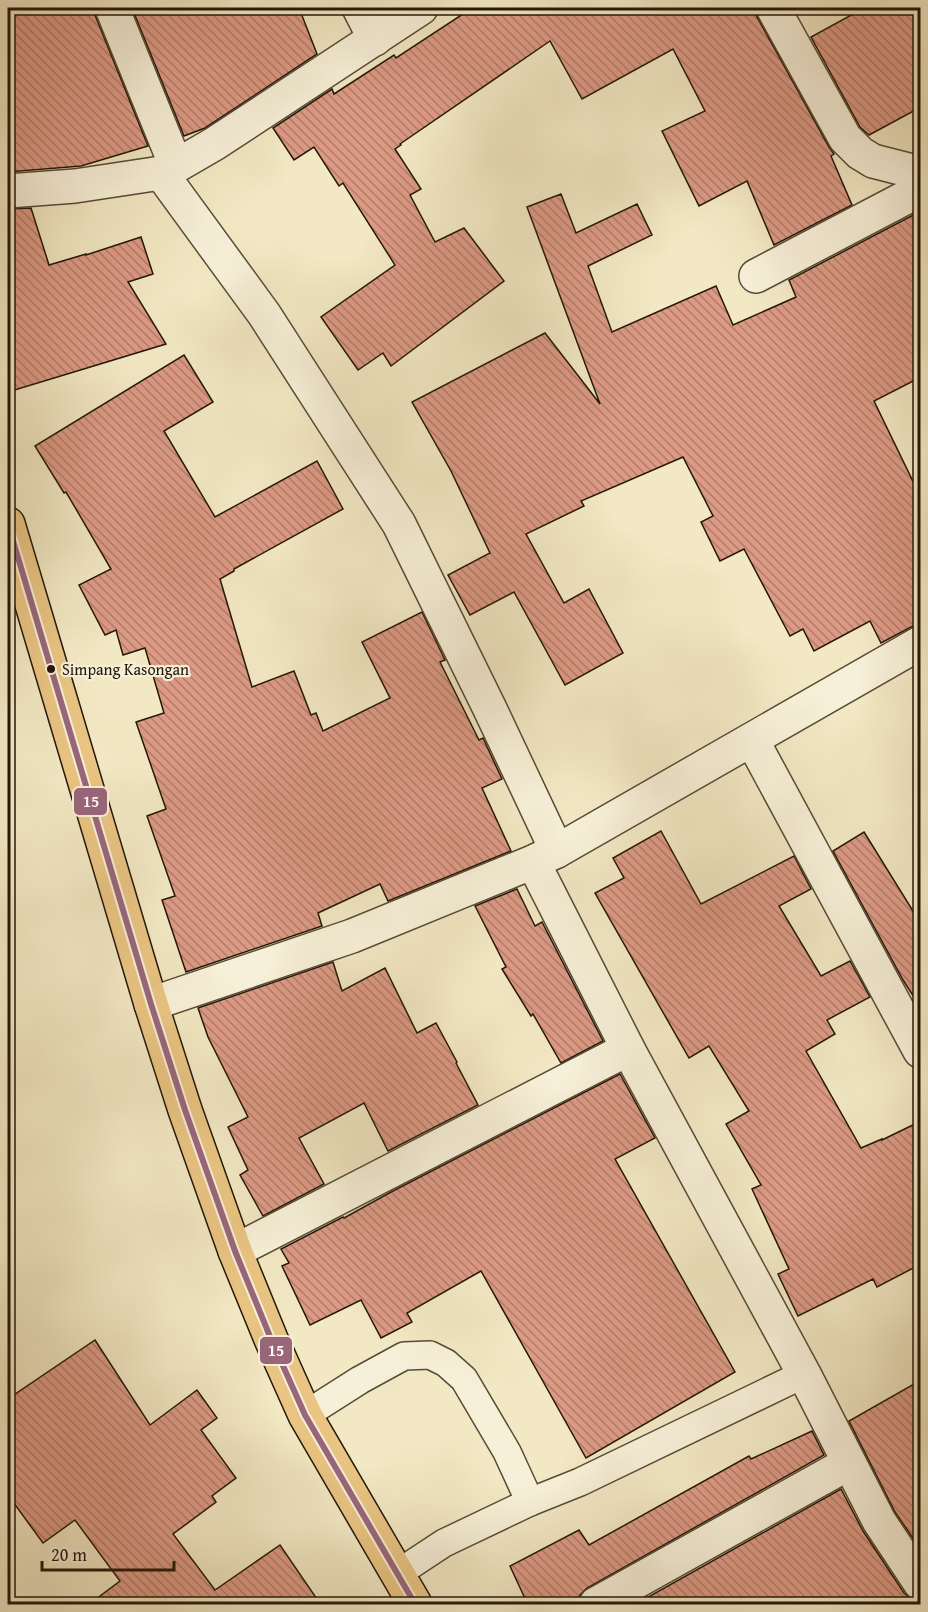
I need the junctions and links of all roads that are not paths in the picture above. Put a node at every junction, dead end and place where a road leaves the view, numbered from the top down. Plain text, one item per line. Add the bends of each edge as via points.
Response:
1 (112, 8) edge
2 (359, 8) edge
3 (421, 8) edge
4 (773, 8) edge
5 (375, 39) junction
6 (169, 170) junction
7 (921, 174) edge
8 (921, 190) edge
9 (8, 191) edge
10 (756, 276) dead end
11 (8, 524) edge
12 (921, 643) edge
13 (752, 740) junction
14 (545, 856) junction
15 (151, 1004) junction
16 (628, 1049) junction
17 (921, 1051) edge
18 (235, 1251) junction
19 (804, 1374) junction
20 (305, 1415) junction
21 (849, 1463) junction
22 (530, 1502) junction
23 (397, 1574) junction
24 (921, 1583) edge
25 (415, 1605) edge
26 (596, 1605) edge

1 - 6 street
2 - 5 street
3 - 5 street
4 - 7 street via 845,138 873,160
5 - 6 street
6 - 9 street via 75,186
6 - 14 street via 399,524 490,709
8 - 10 street
11 - 15 main road
12 - 13 street
13 - 14 street
13 - 17 street
14 - 15 street via 352,936
14 - 16 street
15 - 18 main road
16 - 18 street
16 - 19 street
18 - 20 main road
19 - 21 street
19 - 22 lane via 580,1482
20 - 22 lane via 404,1356 430,1355 464,1378 507,1452
20 - 23 main road
21 - 24 street via 879,1521
21 - 26 street
22 - 23 lane via 444,1543
23 - 25 main road

